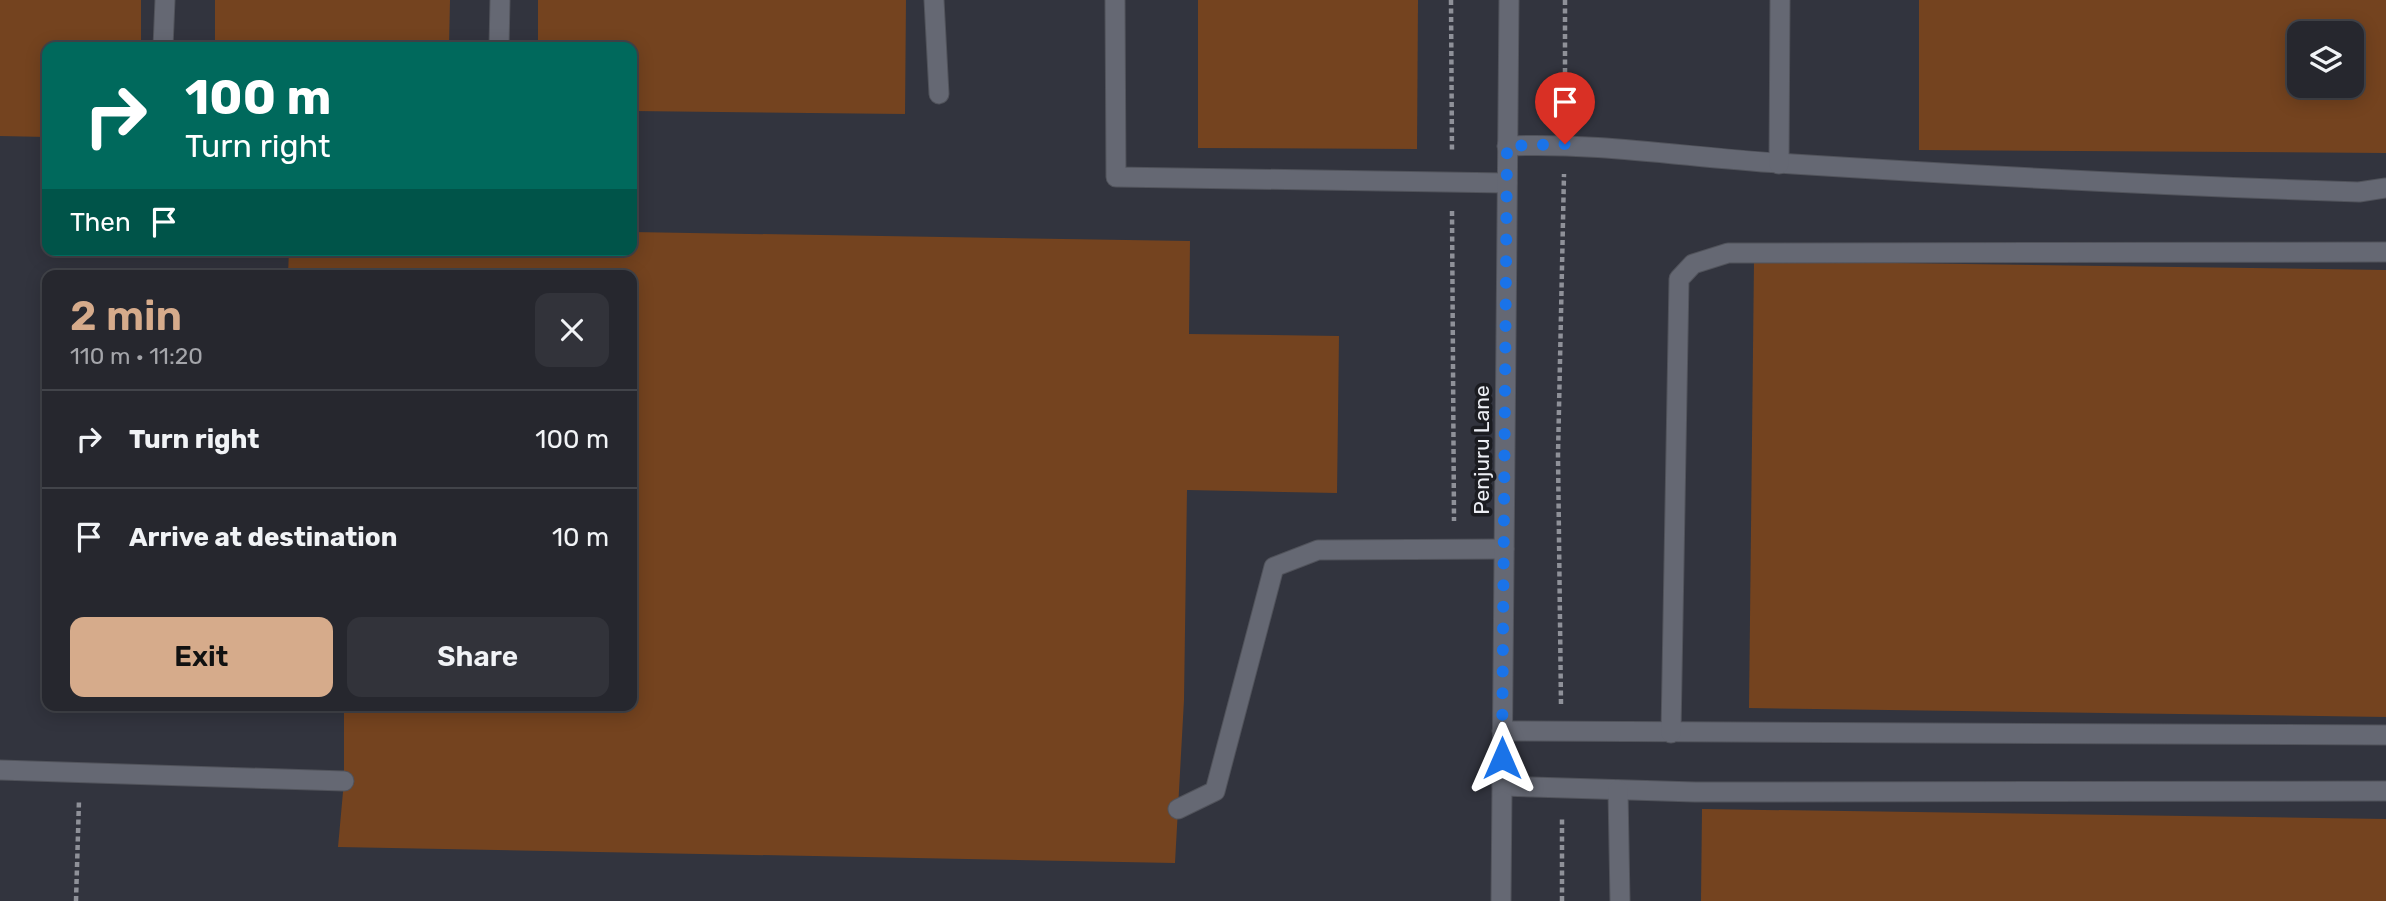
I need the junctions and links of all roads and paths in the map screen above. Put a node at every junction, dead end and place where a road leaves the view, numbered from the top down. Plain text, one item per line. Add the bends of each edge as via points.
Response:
1 (164, 0) edge
2 (500, 0) edge
3 (934, 0) edge
4 (1115, 0) edge
5 (1451, 0) edge
6 (1508, 0) edge
7 (1564, 0) edge
8 (1780, 0) edge
9 (163, 42) edge
10 (499, 42) edge
11 (939, 94) dead end
12 (1565, 144) junction
13 (1507, 146) junction
14 (1779, 164) junction
15 (1452, 182) junction
16 (1507, 183) junction
17 (2386, 188) edge
18 (2386, 252) edge
19 (1504, 549) junction
20 (1454, 550) junction
21 (1502, 731) junction
22 (1561, 731) junction
23 (1671, 733) junction
24 (2386, 735) edge
25 (0, 770) edge
26 (344, 781) dead end
27 (1502, 786) junction
28 (1562, 788) junction
29 (1618, 790) junction
30 (2386, 791) edge
31 (71, 794) dead end
32 (1178, 809) dead end
33 (76, 901) edge
34 (1501, 901) edge
35 (1562, 901) edge
36 (1620, 901) edge

1 - 9 street
2 - 10 street
3 - 11 street
4 - 15 street via 1116,177
5 - 15 path
6 - 13 street, Penjuru Lane
7 - 12 path
8 - 14 street
12 - 13 street
12 - 14 street
12 - 22 path via 1559,455
13 - 16 street, Penjuru Lane
14 - 17 street via 2097,183 2360,192
15 - 16 street
15 - 20 path
16 - 19 street, Penjuru Lane
18 - 23 street via 1728,253 1693,264 1679,279
19 - 20 street
19 - 21 street, Penjuru Lane
20 - 32 street via 1318,550 1274,567 1215,791
21 - 22 street
21 - 27 street, Penjuru Lane
22 - 23 street
23 - 24 street
25 - 26 street
27 - 28 street
27 - 34 street, Penjuru Lane
28 - 29 street
28 - 35 path
29 - 30 street
29 - 36 street
31 - 33 path via 79,800 81,813

